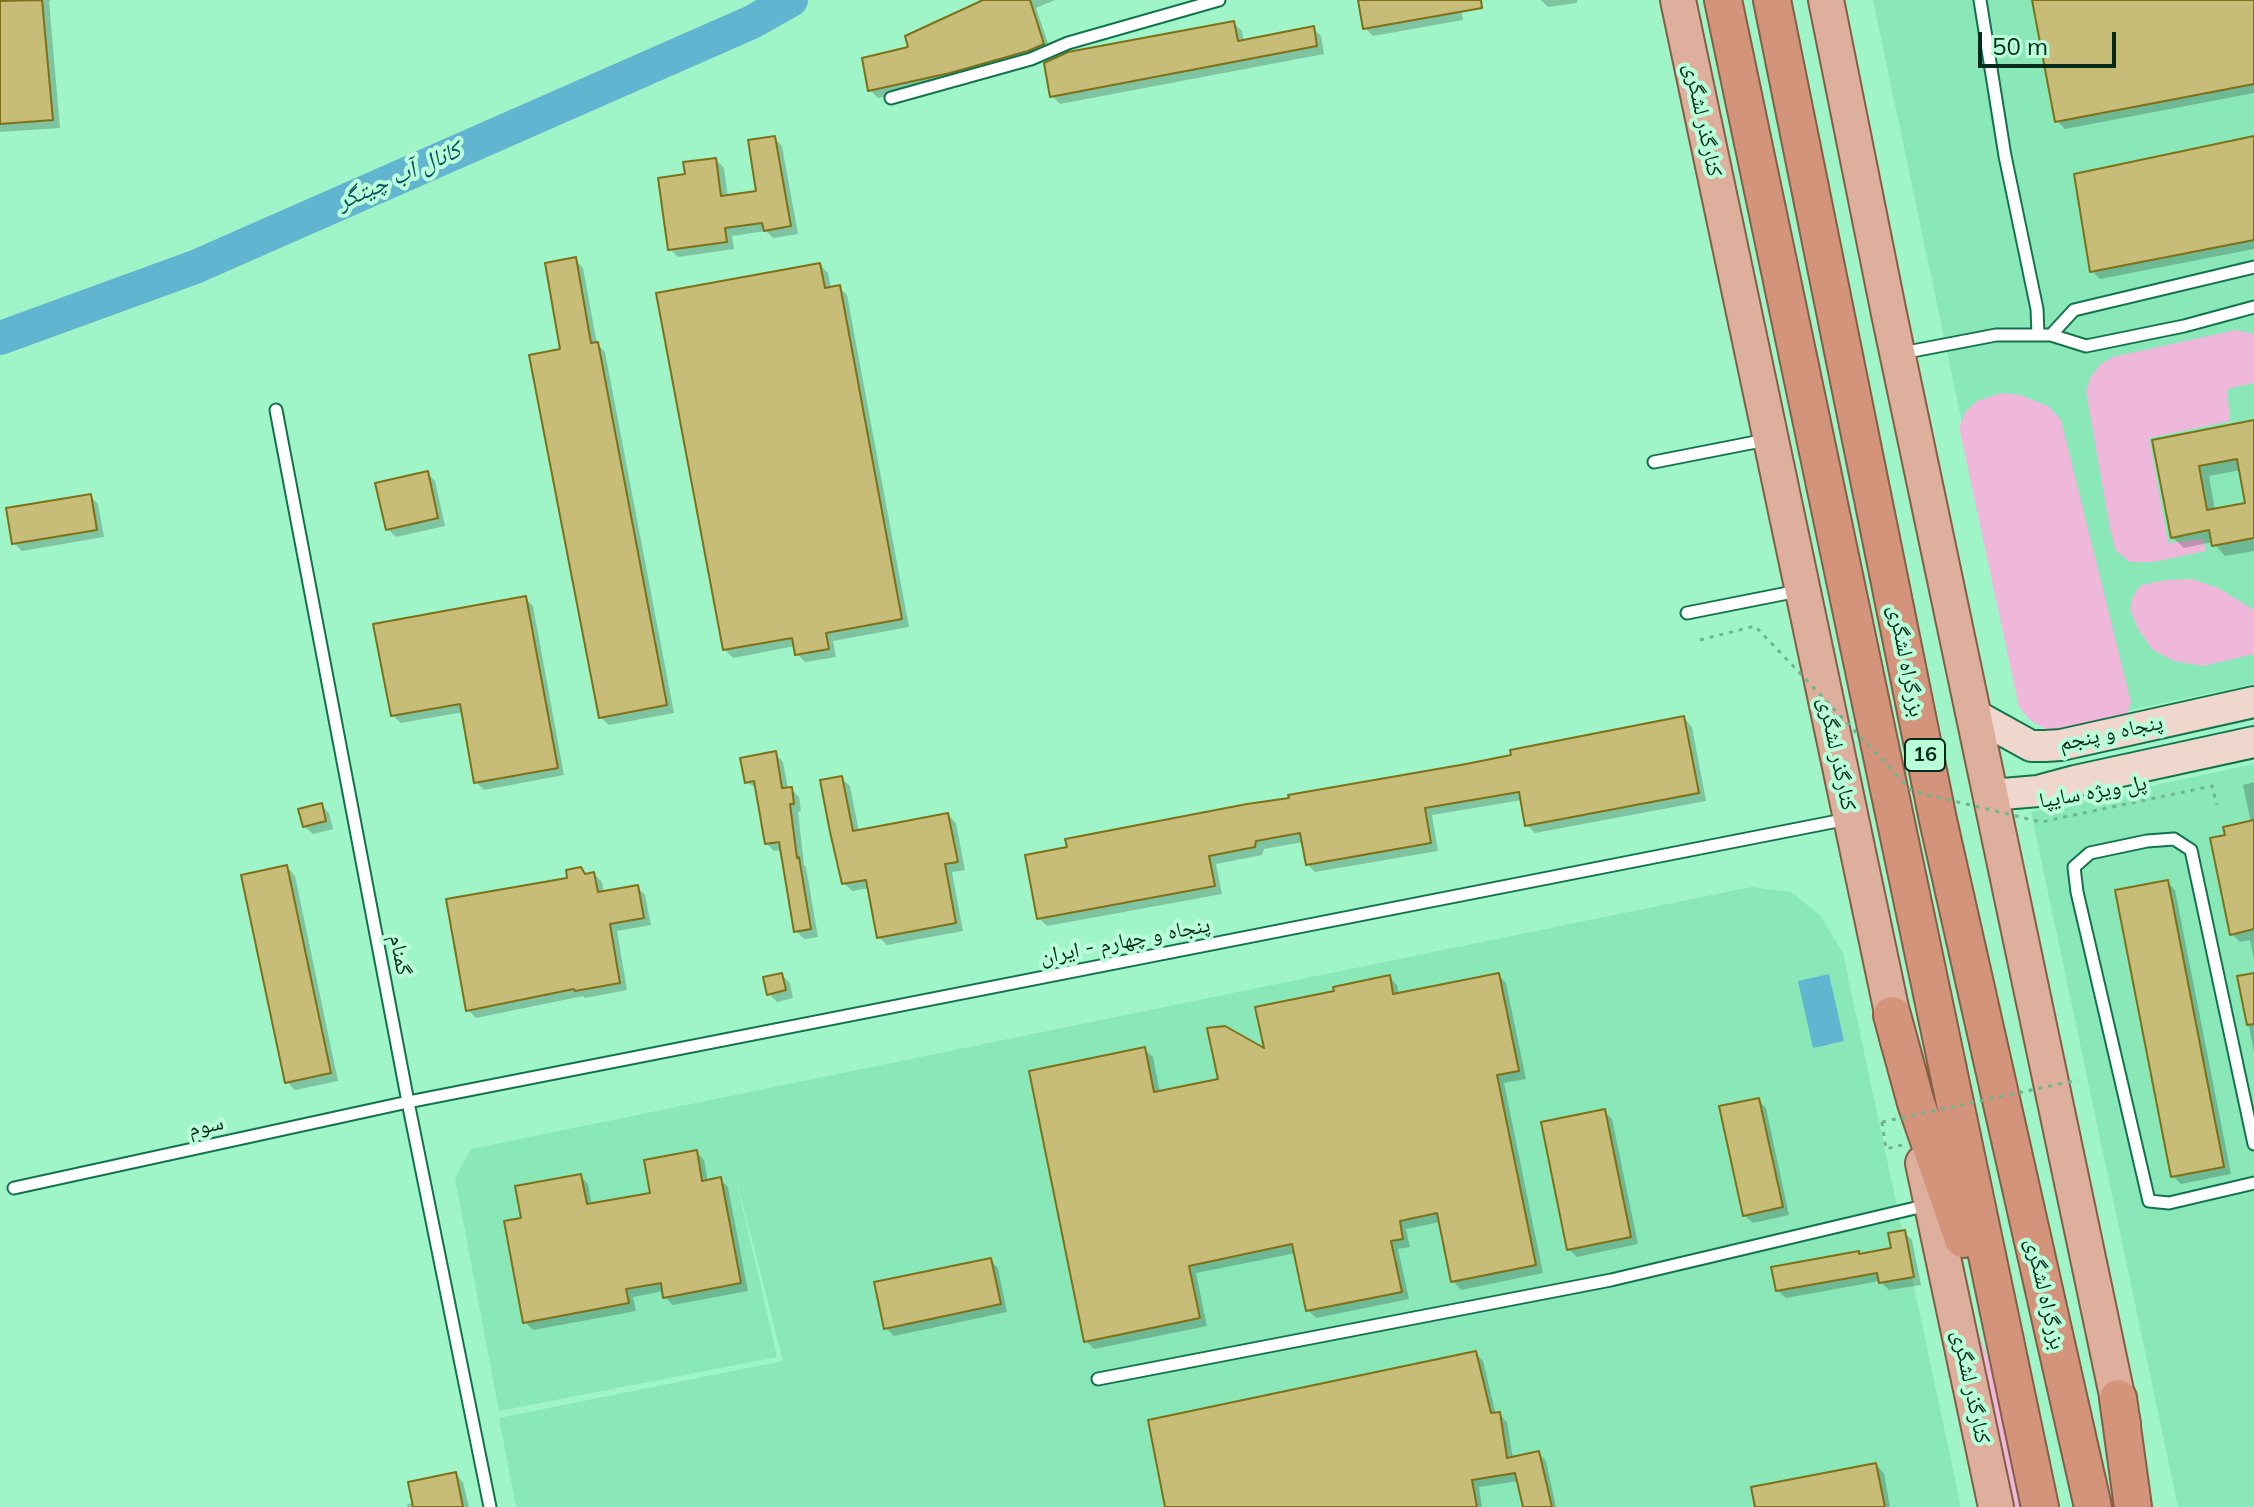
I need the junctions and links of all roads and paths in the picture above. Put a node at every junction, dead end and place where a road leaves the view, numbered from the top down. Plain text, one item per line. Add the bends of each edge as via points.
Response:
1 (1219, 0) edge
2 (1678, 0) edge
3 (1723, 0) edge
4 (1772, 0) edge
5 (1826, 0) edge
6 (1980, 0) edge
7 (891, 98) dead end
8 (2254, 267) edge
9 (2254, 307) edge
10 (2038, 335) junction
11 (2051, 335) junction
12 (1897, 354) junction
13 (276, 410) dead end
14 (1771, 439) junction
15 (1654, 462) dead end
16 (1802, 590) junction
17 (1687, 613) dead end
18 (1700, 640) dead end
19 (2254, 702) edge
20 (1975, 715) junction
21 (2254, 742) edge
22 (2045, 746) junction
23 (2051, 788) junction
24 (1991, 795) junction
25 (2217, 805) dead end
26 (1851, 819) junction
27 (1892, 1015) junction
28 (2078, 1080) dead end
29 (408, 1102) junction
30 (2254, 1144) edge
31 (1886, 1149) dead end
32 (2254, 1183) edge
33 (14, 1188) dead end
34 (1932, 1204) junction
35 (2009, 1361) junction
36 (1098, 1379) dead end
37 (2118, 1398) junction
38 (490, 1507) edge
39 (1996, 1507) edge
40 (2040, 1507) edge
41 (2093, 1507) edge
42 (2133, 1507) edge
43 (2141, 1507) edge

1 - 7 lane
2 - 14 main road, کنارگذر لشگری
3 - 35 highway, بزرگراه لشگری / 16
4 - 41 highway, بزرگراه لشگری / 16 via 1938,820
5 - 12 main road
6 - 10 lane
8 - 11 lane via 2074,310
9 - 11 lane via 2086,346
10 - 11 lane
10 - 12 lane via 1996,335
12 - 20 main road
13 - 29 lane, گمنام
14 - 15 lane
14 - 16 main road, کنارگذر لشگری
16 - 17 lane
16 - 26 main road, کنارگذر لشگری
18 - 25 path, پل ویژه سایپا, bridge via 1755,626 1912,791 2041,822 2212,786
19 - 22 main road, پنجاه و پنجم
20 - 22 main road, پنجاه و پنجم via 2031,746
20 - 24 main road
21 - 23 main road, پنجاه و پنجم
22 - 23 main road
23 - 24 main road, پنجاه و پنجم
24 - 37 main road
26 - 27 main road, کنارگذر لشگری
26 - 29 lane, پنجاه و چهارم - ایران
27 - 34 main road, کنارگذر لشگری
27 - 35 highway via 1916,1103
28 - 31 path, bridge via 1882,1122
29 - 33 lane, سوم
29 - 38 lane, گمنام
30 - 32 lane via 2191,850 2174,839 2090,853 2074,867 2077,892 2149,1201 2169,1203
34 - 36 lane via 1611,1280
34 - 39 main road, کنارگذر لشگری
35 - 40 highway, بزرگراه لشگری / 16
37 - 42 highway
37 - 43 main road

